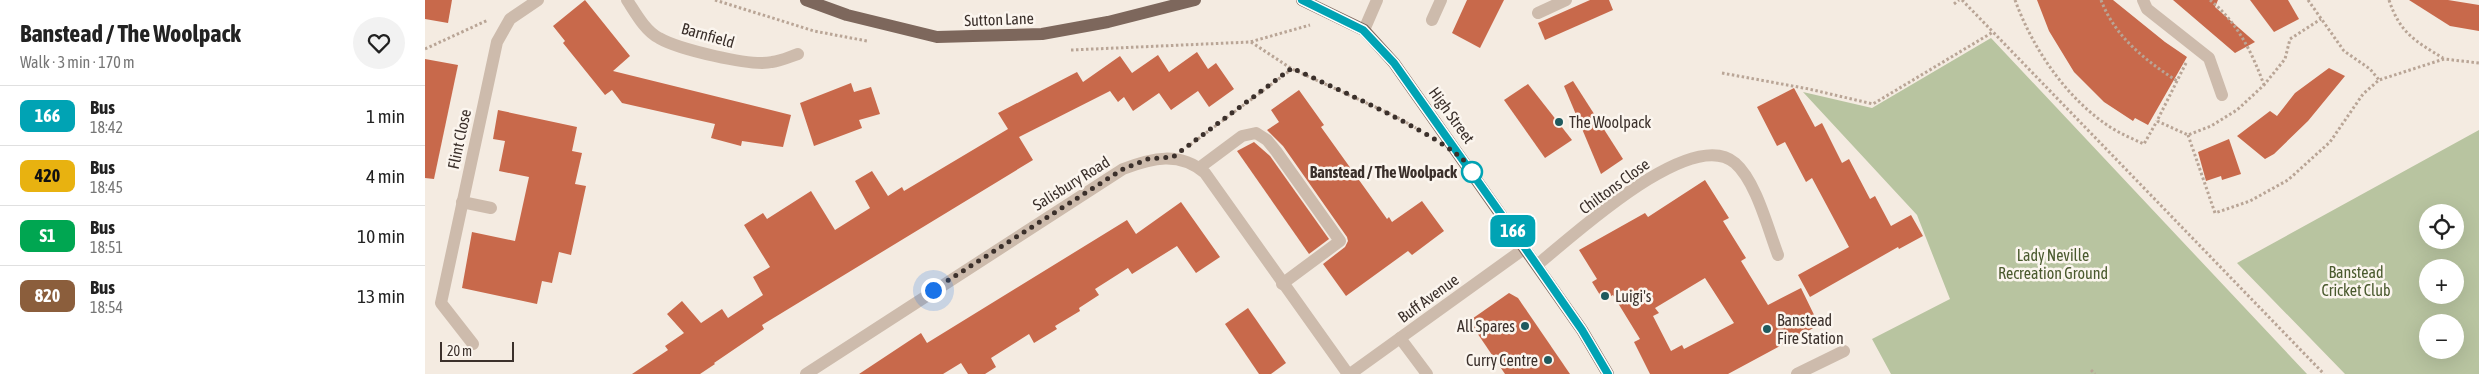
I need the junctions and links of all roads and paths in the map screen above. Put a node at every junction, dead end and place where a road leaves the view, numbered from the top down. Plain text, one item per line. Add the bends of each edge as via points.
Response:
1 (538, 0) edge
2 (627, 0) edge
3 (806, 0) edge
4 (1195, 0) edge
5 (1302, 0) edge
6 (1377, 0) edge
7 (1441, 0) edge
8 (1566, 0) edge
9 (1961, 0) edge
10 (2015, 0) edge
11 (2101, 0) edge
12 (2143, 0) edge
13 (2210, 0) edge
14 (2308, 0) edge
15 (2389, 0) edge
16 (1954, 4) dead end
17 (1538, 13) dead end
18 (510, 18) junction
19 (1432, 20) dead end
20 (2321, 20) junction
21 (1363, 30) junction
22 (1993, 32) junction
23 (1250, 42) dead end
24 (2195, 46) junction
25 (425, 49) edge
26 (798, 54) dead end
27 (2444, 59) junction
28 (2479, 62) edge
29 (1292, 68) junction
30 (1722, 73) dead end
31 (2379, 80) junction
32 (2177, 81) junction
33 (2264, 85) junction
34 (2223, 95) dead end
35 (2157, 121) junction
36 (1417, 130) dead end
37 (2188, 135) junction
38 (1173, 157) junction
39 (1199, 168) junction
40 (462, 202) junction
41 (491, 208) dead end
42 (1525, 248) junction
43 (1778, 255) dead end
44 (1537, 265) junction
45 (1282, 284) junction
46 (1400, 338) junction
47 (473, 344) dead end
48 (1844, 351) dead end
49 (2091, 370) dead end
50 (806, 374) edge
51 (1349, 374) edge
52 (1427, 374) edge
53 (1609, 374) edge
54 (1797, 374) edge
55 (2095, 374) edge
56 (2324, 374) edge

1 - 18 street, Flint Close
2 - 26 street, Barnfield via 643,23 659,38 749,62 771,63
3 - 4 main road, Sutton Lane via 847,15 937,37 1042,34 1108,22
5 - 21 main road
6 - 21 street
7 - 19 street
8 - 17 street
9 - 16 path
9 - 22 path
10 - 35 path via 2023,22 2042,55 2081,104 2111,127 2144,144
11 - 32 path via 2117,30 2131,46
12 - 24 street via 2147,9
13 - 33 path via 2243,36
14 - 20 path
15 - 27 path via 2394,15 2410,37
18 - 25 path via 489,19
18 - 40 street, Flint Close via 497,42
20 - 31 path via 2343,51 2370,69
20 - 33 path via 2289,39 2285,59
21 - 42 main road, High Street via 1394,63
22 - 30 path via 1873,104 1809,88
22 - 56 path
23 - 29 path
24 - 32 path
24 - 34 street via 2209,58
27 - 28 path
27 - 31 path
29 - 36 path via 1395,116
29 - 38 path
31 - 37 path via 2363,94 2330,142 2288,180 2251,201 2215,213
32 - 35 path
33 - 37 path via 2237,110
35 - 37 path
38 - 39 street, Salisbury Road
38 - 50 street, Salisbury Road via 1148,159 1123,169
39 - 45 street
39 - 45 street via 1243,136 1256,133 1276,151 1340,241
40 - 41 street
40 - 47 street, Flint Close via 441,303
42 - 44 main road, High Street
42 - 46 street, Buff Avenue
43 - 44 street, Chiltons Close via 1751,184 1736,163 1722,155 1703,155 1680,162 1644,180
44 - 53 main road, High Street
45 - 51 street
46 - 51 street, Buff Avenue
46 - 52 street
48 - 54 street
49 - 55 path

